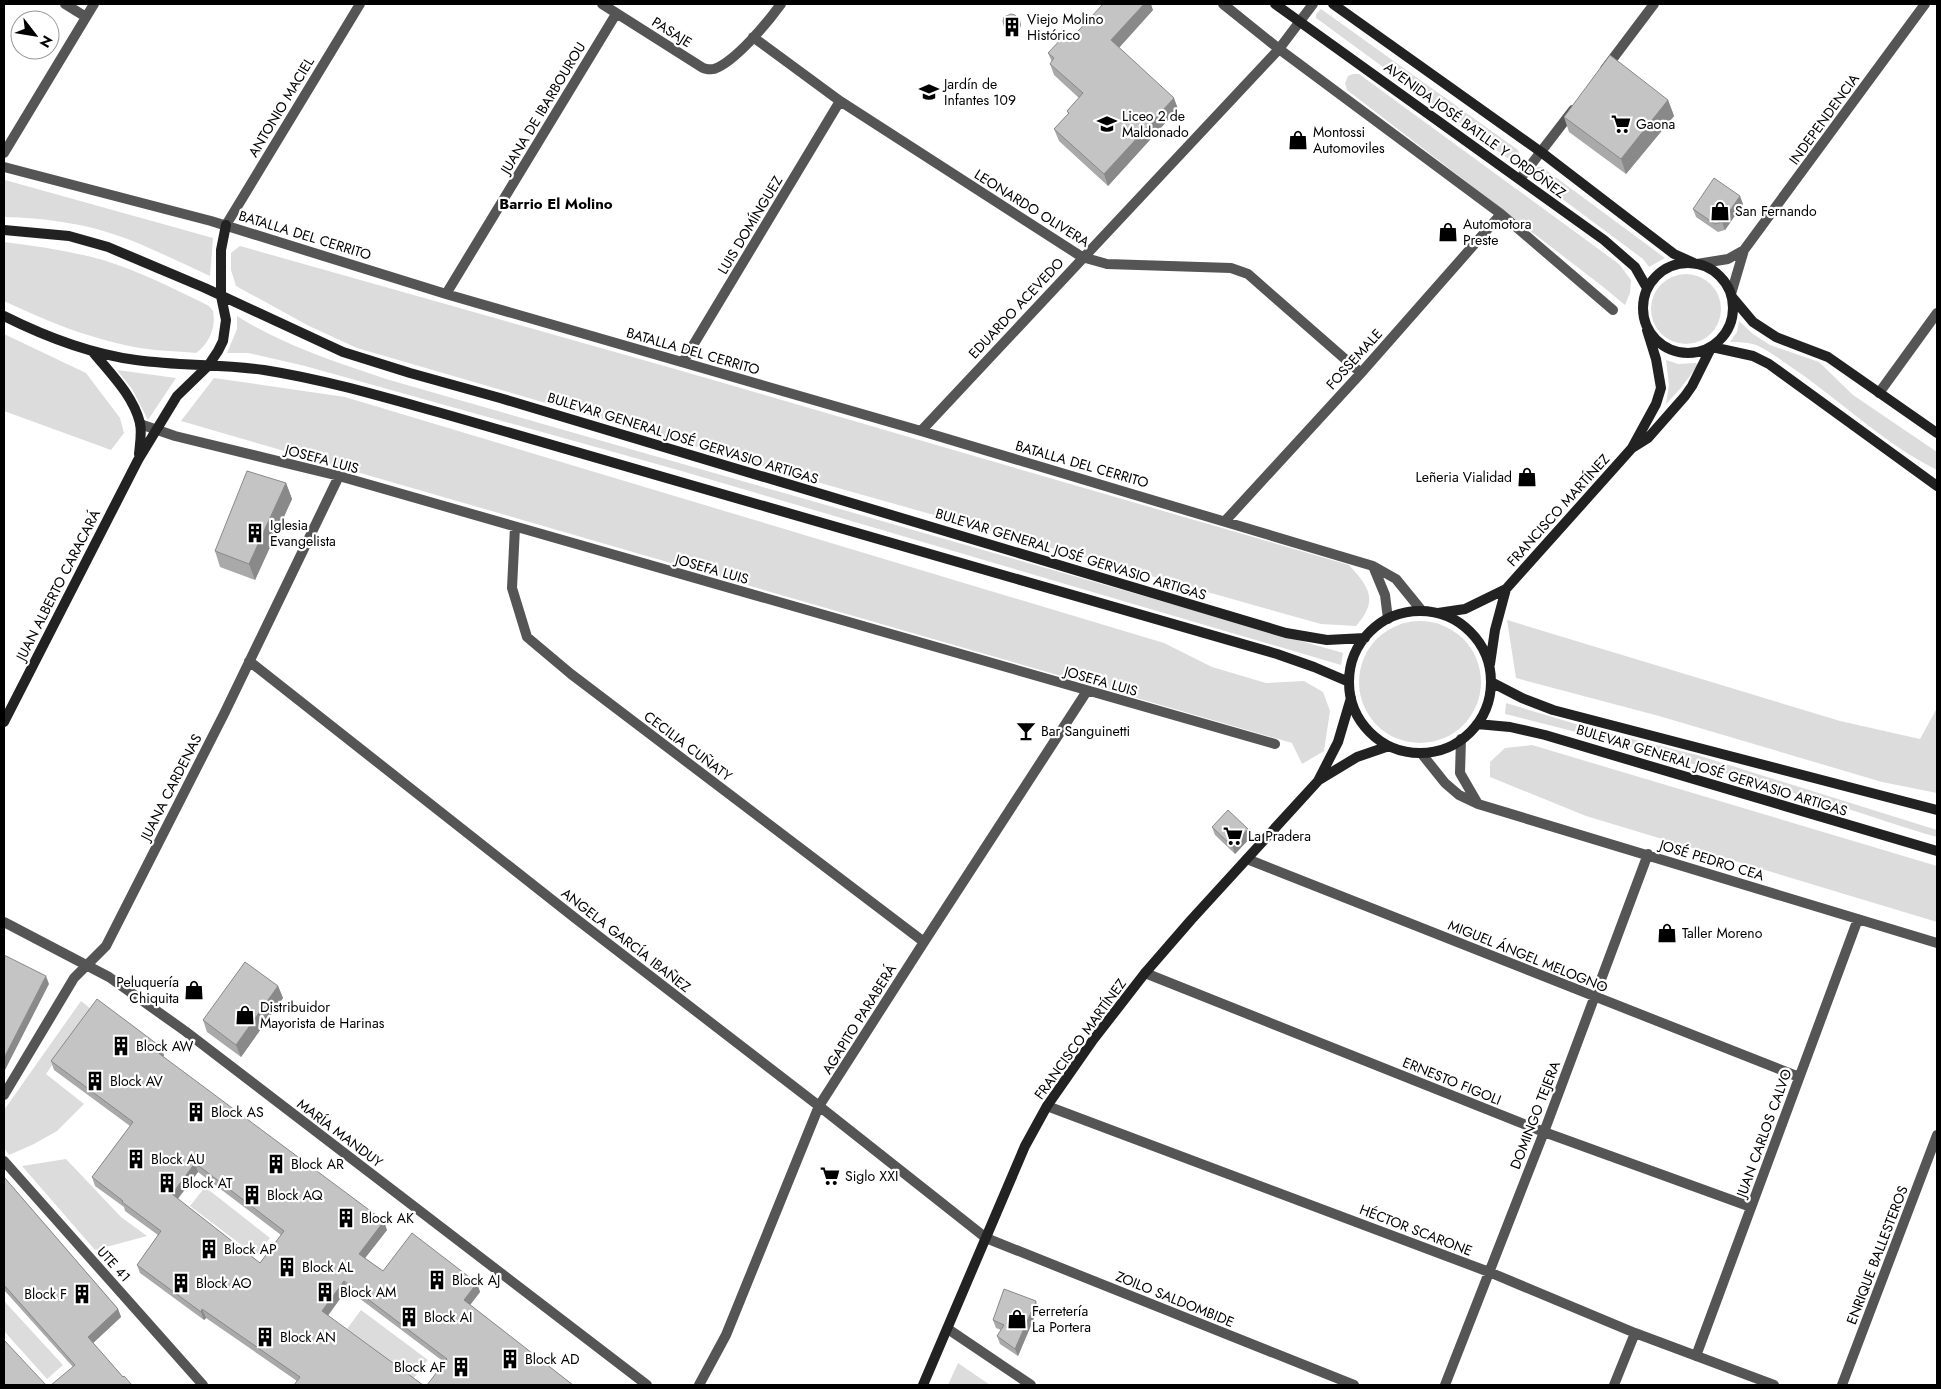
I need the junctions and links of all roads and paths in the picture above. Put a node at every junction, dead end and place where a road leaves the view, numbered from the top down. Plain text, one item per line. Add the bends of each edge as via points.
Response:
1 (65, 4) edge
2 (94, 4) edge
3 (360, 4) edge
4 (602, 4) edge
5 (779, 4) edge
6 (1223, 4) edge
7 (1276, 4) edge
8 (1313, 4) edge
9 (1333, 4) edge
10 (1654, 4) edge
11 (1925, 4) edge
12 (616, 14) junction
13 (86, 16) junction
14 (1300, 22) junction
15 (754, 37) junction
16 (1279, 49) junction
17 (1600, 74) edge
18 (1582, 98) edge
19 (840, 101) junction
20 (1541, 152) junction
21 (4, 153) edge
22 (4, 167) edge
23 (1520, 179) junction
24 (1501, 214) junction
25 (226, 225) junction
26 (4, 230) edge
27 (1744, 250) junction
28 (1082, 257) junction
29 (1695, 263) junction
30 (1647, 288) junction
31 (446, 294) junction
32 (1732, 295) junction
33 (222, 296) junction
34 (1613, 310) dead end
35 (1937, 313) edge
36 (4, 316) edge
37 (1648, 330) junction
38 (1712, 348) junction
39 (93, 352) junction
40 (683, 362) junction
41 (208, 366) junction
42 (1361, 373) junction
43 (1879, 393) junction
44 (140, 424) junction
45 (155, 429) junction
46 (921, 431) junction
47 (1937, 433) edge
48 (1632, 448) junction
49 (138, 460) junction
50 (339, 476) junction
51 (1937, 486) edge
52 (1226, 520) junction
53 (515, 527) junction
54 (1373, 566) junction
55 (1506, 589) junction
56 (1422, 611) junction
57 (1438, 613) junction
58 (1388, 619) junction
59 (1365, 638) junction
60 (249, 661) junction
61 (1489, 666) junction
62 (1349, 682) junction
63 (1491, 682) junction
64 (1087, 691) junction
65 (1351, 698) junction
66 (4, 722) edge
67 (1477, 724) junction
68 (1462, 739) junction
69 (1276, 744) dead end
70 (1389, 746) junction
71 (1421, 753) junction
72 (1318, 781) junction
73 (1478, 804) junction
74 (1937, 810) edge
75 (1937, 851) edge
76 (1648, 854) junction
77 (1247, 859) junction
78 (1858, 919) junction
79 (4, 922) edge
80 (924, 942) junction
81 (1937, 943) edge
82 (88, 965) junction
83 (1146, 974) junction
84 (1594, 997) junction
85 (1799, 1077) junction
86 (4, 1095) edge
87 (819, 1106) junction
88 (1047, 1106) junction
89 (1544, 1132) junction
90 (1937, 1135) edge
91 (4, 1161) edge
92 (1751, 1207) junction
93 (986, 1238) junction
94 (1489, 1272) junction
95 (948, 1329) junction
96 (1635, 1333) junction
97 (1696, 1356) junction
98 (203, 1385) edge
99 (647, 1385) edge
100 (699, 1385) edge
101 (923, 1385) edge
102 (1031, 1385) edge
103 (1354, 1385) edge
104 (1445, 1385) edge
105 (1614, 1385) edge
106 (1773, 1385) edge
107 (1842, 1385) edge

1 - 13 street
2 - 13 street
3 - 25 street, ANTONIO MACIEL
4 - 12 street, PASAJE
5 - 15 street
6 - 16 street
7 - 14 main road, AVENIDA JOSÉ BATLLE Y ORDÓÑEZ
8 - 14 street, EDUARDO ACEVEDO
9 - 20 main road, AVENIDA JOSÉ BATLLE Y ORDÓÑEZ
10 - 17 street
11 - 27 street, INDEPENDENCIA
12 - 15 street, PASAJE via 703,68 712,70 725,63
12 - 31 street, JUANA DE IBARBOUROU
13 - 21 street
14 - 16 street, EDUARDO ACEVEDO
14 - 23 main road, AVENIDA JOSÉ BATLLE Y ORDÓÑEZ
15 - 19 street, LEONARDO OLIVERA
16 - 24 street
16 - 28 street, EDUARDO ACEVEDO
18 - 20 street
19 - 28 street, LEONARDO OLIVERA
19 - 40 street, LUIS DOMÍNGUEZ
20 - 23 street
20 - 29 main road, AVENIDA JOSÉ BATLLE Y ORDÓÑEZ via 1674,254
22 - 25 street, BATALLA DEL CERRITO
23 - 30 main road, AVENIDA JOSÉ BATLLE Y ORDÓÑEZ via 1622,253
24 - 34 street
24 - 42 street, FOSSEMALE
25 - 31 street, BATALLA DEL CERRITO
25 - 33 main road, JUAN ALBERTO CARACARÁ via 221,250
26 - 33 main road, BULEVAR GENERAL JOSÉ GERVASIO ARTIGAS via 69,236 108,247
27 - 29 street, INDEPENDENCIA via 1728,259
27 - 32 street, INDEPENDENCIA
28 - 42 street, LEONARDO OLIVERA via 1107,264 1230,268 1248,274
28 - 46 street, EDUARDO ACEVEDO
29 - 30 main road via 1666,268
29 - 32 main road via 1718,274
30 - 37 main road via 1643,316
31 - 40 street, BATALLA DEL CERRITO
32 - 38 main road via 1734,306 1730,326
32 - 43 main road via 1753,322 1776,337 1828,357
33 - 41 main road, JUAN ALBERTO CARACARÁ via 226,331
33 - 59 main road, BULEVAR GENERAL JOSÉ GERVASIO ARTIGAS via 343,352 410,373 1286,633 1327,640
35 - 43 street
36 - 39 main road
37 - 38 main road via 1668,350 1683,354
37 - 48 main road, FRANCISCO MARTÍNEZ via 1661,388
38 - 48 main road, FRANCISCO MARTÍNEZ via 1692,386 1648,438
38 - 51 main road via 1753,356 1769,364
39 - 41 main road via 136,360
39 - 44 main road via 130,399
40 - 46 street, BATALLA DEL CERRITO
41 - 45 main road, JUAN ALBERTO CARACARÁ via 177,396
41 - 62 main road via 263,370 331,383 421,407 1277,654
42 - 52 street, FOSSEMALE
43 - 47 main road
44 - 45 street, JOSEFA LUIS
44 - 49 main road
45 - 49 main road, JUAN ALBERTO CARACARÁ
45 - 50 street, JOSEFA LUIS
46 - 52 street, BATALLA DEL CERRITO
48 - 55 main road, FRANCISCO MARTÍNEZ
49 - 66 main road, JUAN ALBERTO CARACARÁ
50 - 53 street, JOSEFA LUIS
50 - 60 street, JUANA CARDENAS
52 - 54 street, BATALLA DEL CERRITO
53 - 64 street, JOSEFA LUIS
53 - 80 street, CECILIA CUÑATY via 512,588 527,637 571,674
54 - 56 street, BATALLA DEL CERRITO via 1396,579
54 - 58 street via 1385,595
55 - 57 main road, FRANCISCO MARTÍNEZ via 1465,609
55 - 61 main road, FRANCISCO MARTÍNEZ
56 - 57 main road
56 - 58 main road
57 - 61 main road via 1452,618 1476,638
58 - 59 main road
59 - 62 main road via 1353,658
60 - 82 street, JUANA CARDENAS via 106,946
60 - 87 street, ANGELA GARCÍA IBAÑEZ
61 - 63 main road
62 - 65 main road
63 - 67 main road via 1489,697
63 - 74 main road, BULEVAR GENERAL JOSÉ GERVASIO ARTIGAS via 1553,710
64 - 69 street, JOSEFA LUIS
64 - 80 street, AGAPITO PARABERÁ
65 - 70 main road via 1365,726
65 - 72 main road, FRANCISCO MARTÍNEZ via 1338,742
67 - 68 main road
67 - 75 main road, BULEVAR GENERAL JOSÉ GERVASIO ARTIGAS via 1545,735
68 - 71 main road via 1442,749
68 - 73 street via 1460,773
70 - 71 main road
70 - 72 main road, FRANCISCO MARTÍNEZ via 1357,758
71 - 73 street, JOSÉ PEDRO CEA via 1445,783 1459,795
72 - 77 main road, FRANCISCO MARTÍNEZ
73 - 76 street, JOSÉ PEDRO CEA
76 - 78 street, JOSÉ PEDRO CEA
76 - 84 street, DOMINGO TEJERA
77 - 83 main road, FRANCISCO MARTÍNEZ
77 - 84 street, MIGUEL ÁNGEL MELOGNO
78 - 81 street, JOSÉ PEDRO CEA
78 - 85 street, JUAN CARLOS CALVO
79 - 82 street, MARÍA MANDUY
80 - 87 street, AGAPITO PARABERÁ
82 - 86 street, JUANA CARDENAS via 74,978
82 - 99 street, MARÍA MANDUY via 185,1031
83 - 88 main road, FRANCISCO MARTÍNEZ via 1093,1040
83 - 89 street, ERNESTO FIGOLI
84 - 85 street, MIGUEL ÁNGEL MELOGNO
84 - 89 street, DOMINGO TEJERA
85 - 92 street, JUAN CARLOS CALVO
87 - 93 street, ANGELA GARCÍA IBAÑEZ
87 - 100 street, AGAPITO PARABERÁ via 726,1335
88 - 93 main road, FRANCISCO MARTÍNEZ via 1025,1146
88 - 94 street, HÉCTOR SCARONE
89 - 92 street, ERNESTO FIGOLI
89 - 94 street, DOMINGO TEJERA
90 - 107 street, ENRIQUE BALLESTEROS
91 - 98 street, UTE 41
92 - 97 street, JUAN CARLOS CALVO
93 - 95 main road, FRANCISCO MARTÍNEZ
93 - 103 street, ZOILO SALDOMBIDE
94 - 96 street, HÉCTOR SCARONE
94 - 104 street, DOMINGO TEJERA
95 - 101 main road, FRANCISCO MARTÍNEZ
95 - 102 street
96 - 97 street, HÉCTOR SCARONE
96 - 105 street
97 - 106 street, HÉCTOR SCARONE

